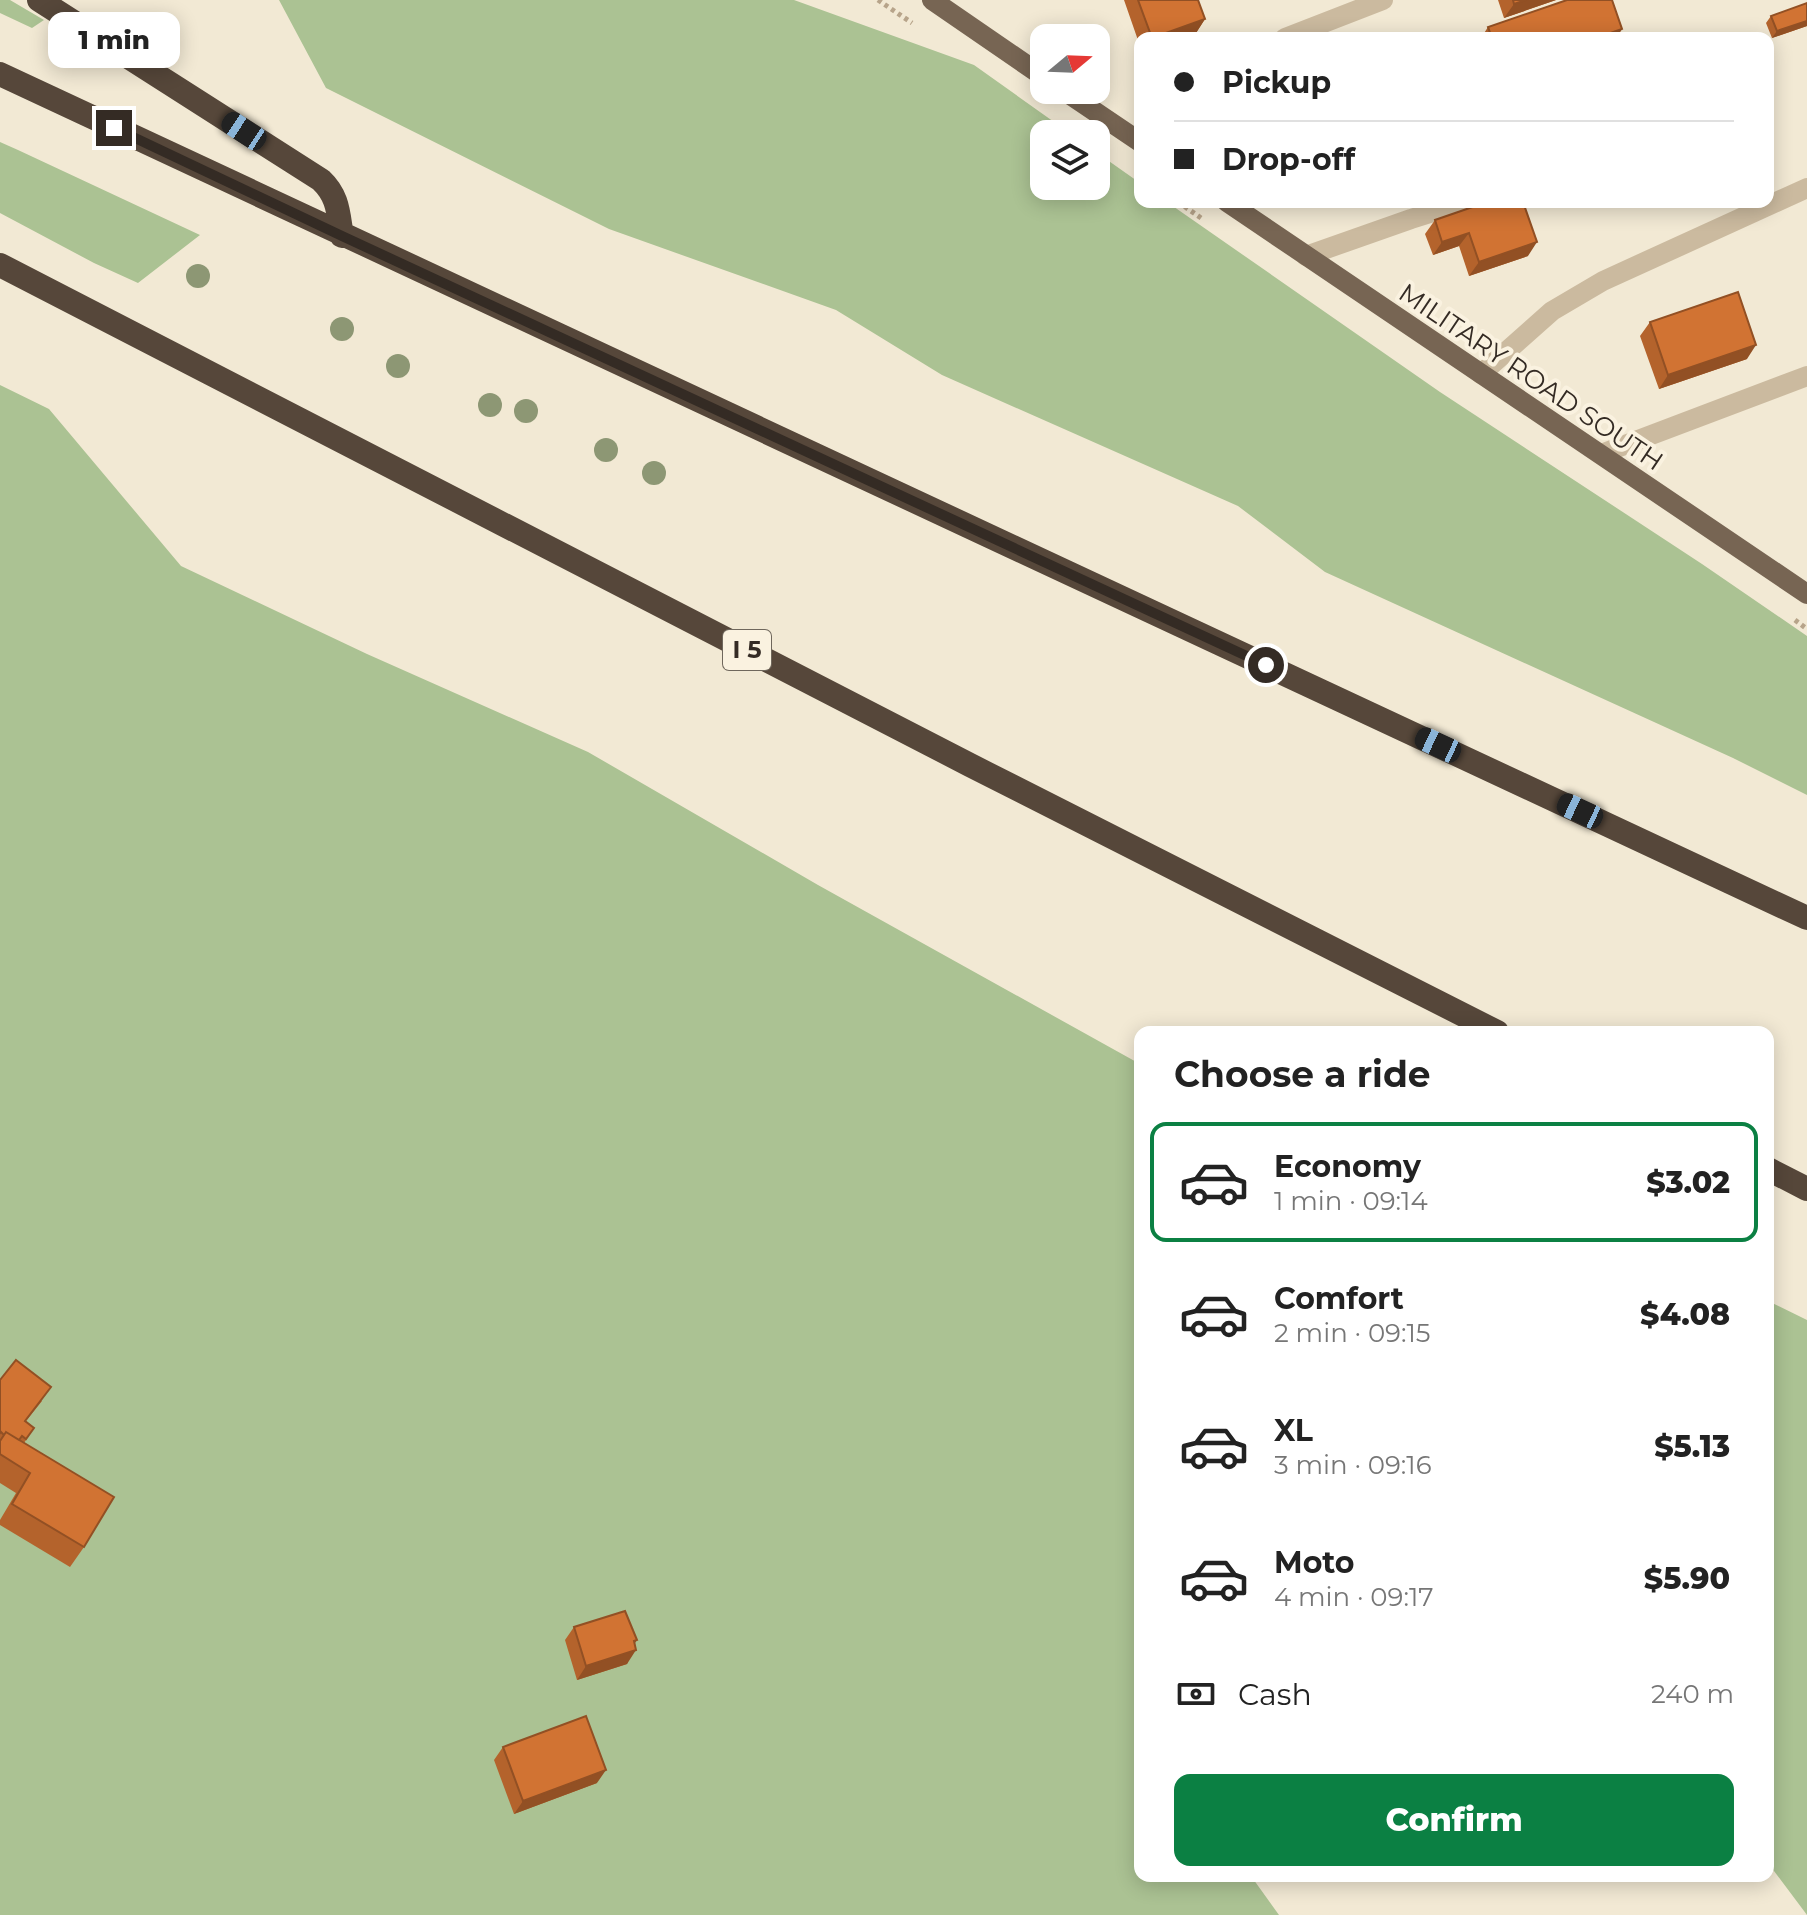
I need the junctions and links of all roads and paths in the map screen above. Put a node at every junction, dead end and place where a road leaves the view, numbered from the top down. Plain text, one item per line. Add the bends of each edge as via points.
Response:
1 (39, 0) edge
2 (932, 0) edge
3 (1383, 0) edge
4 (1300, 32) edge
5 (1030, 67) edge
6 (0, 74) edge
7 (1085, 104) edge
8 (1134, 135) edge
9 (1807, 188) edge
10 (1774, 203) edge
11 (1236, 208) edge
12 (1446, 208) edge
13 (1763, 208) edge
14 (342, 236) junction
15 (1306, 256) junction
16 (0, 265) edge
17 (1481, 374) junction
18 (1807, 376) edge
19 (1601, 454) junction
20 (1807, 594) edge
21 (1807, 918) edge
22 (1485, 1026) edge
23 (1774, 1172) edge
24 (1807, 1189) edge

1 - 14 highway via 321,180 336,202
2 - 5 main road
3 - 4 street
6 - 14 highway
7 - 8 main road
9 - 10 street
11 - 15 main road, MILITARY ROAD SOUTH
12 - 15 street
13 - 17 street via 1603,281 1552,311
14 - 21 highway
15 - 17 main road, MILITARY ROAD SOUTH
16 - 22 highway, I 5
17 - 19 main road, MILITARY ROAD SOUTH
18 - 19 street
19 - 20 main road, MILITARY ROAD SOUTH
23 - 24 highway

